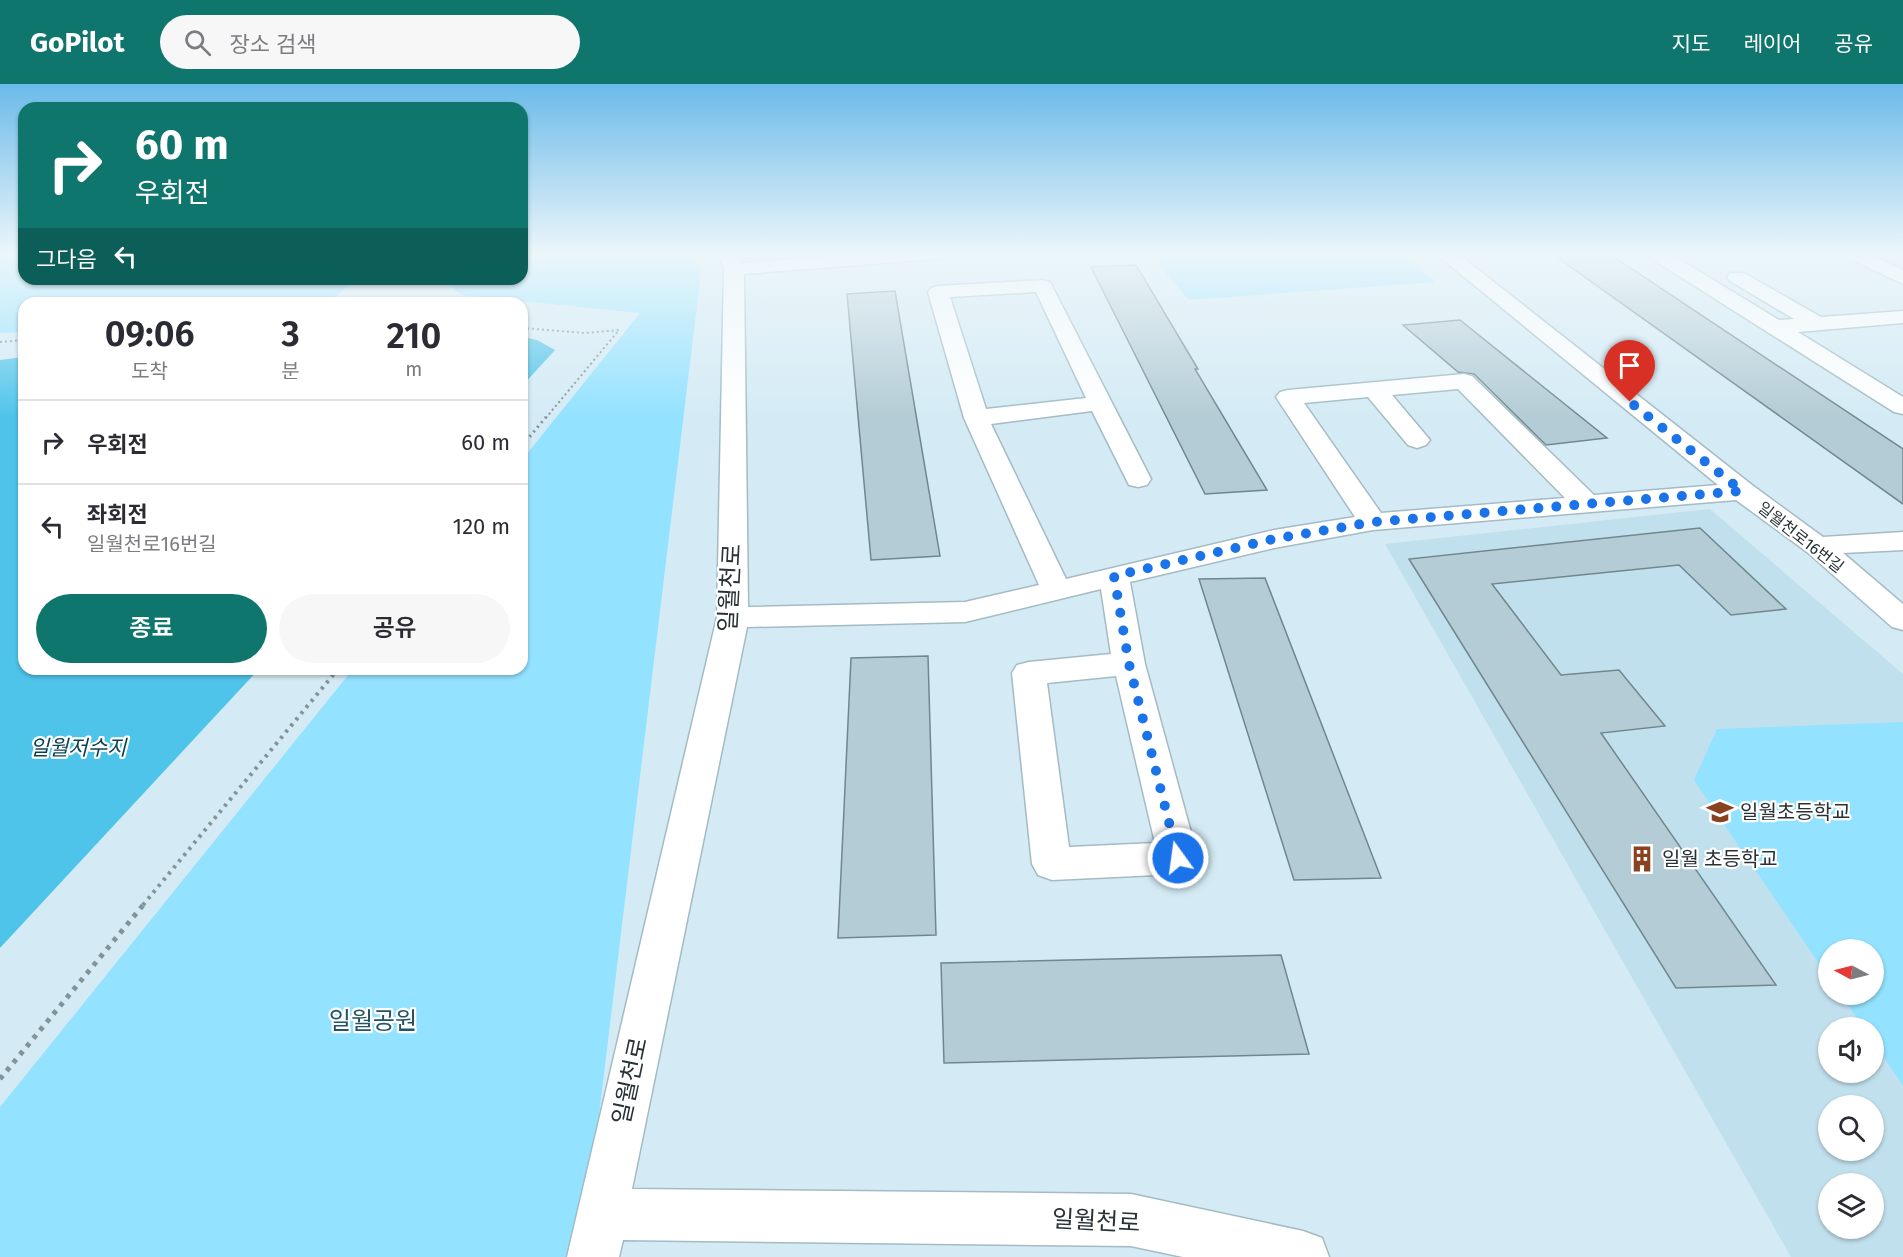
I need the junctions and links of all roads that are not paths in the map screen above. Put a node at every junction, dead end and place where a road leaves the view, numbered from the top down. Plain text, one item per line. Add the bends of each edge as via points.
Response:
1 (731, 308) edge
2 (943, 308) edge
3 (1054, 308) edge
4 (1513, 308) edge
5 (1745, 308) edge
6 (1789, 308) edge
7 (1903, 317) edge
8 (1817, 324) junction
9 (1776, 327) junction
10 (1374, 389) junction
11 (1101, 403) junction
12 (1903, 407) edge
13 (976, 418) junction
14 (1417, 440) dead end
15 (1138, 479) dead end
16 (1742, 491) junction
17 (1586, 503) junction
18 (1373, 522) junction
19 (1903, 541) edge
20 (1817, 546) junction
21 (1114, 576) junction
22 (1056, 589) junction
23 (733, 617) junction
24 (1903, 620) edge
25 (1129, 664) junction
26 (598, 1236) edge
27 (1303, 1257) edge

1 - 23 street, 일월천로
2 - 13 street
3 - 11 street
4 - 16 street, 일월천로16번길
5 - 9 street
6 - 8 street
7 - 8 street
8 - 9 street
9 - 12 street
10 - 14 street
10 - 17 street via 1464,381
10 - 18 street via 1288,397
11 - 13 street
11 - 15 street
13 - 22 street
16 - 17 street
16 - 20 street, 일월천로16번길
17 - 18 street
18 - 21 street via 1274,539
19 - 20 street
20 - 24 street, 일월천로16번길
21 - 22 street
21 - 25 street
22 - 23 street via 965,612
23 - 26 street, 일월천로
25 - 25 street via 1178,858 1052,864 1029,673
26 - 27 street, 일월천로 via 1131,1220

